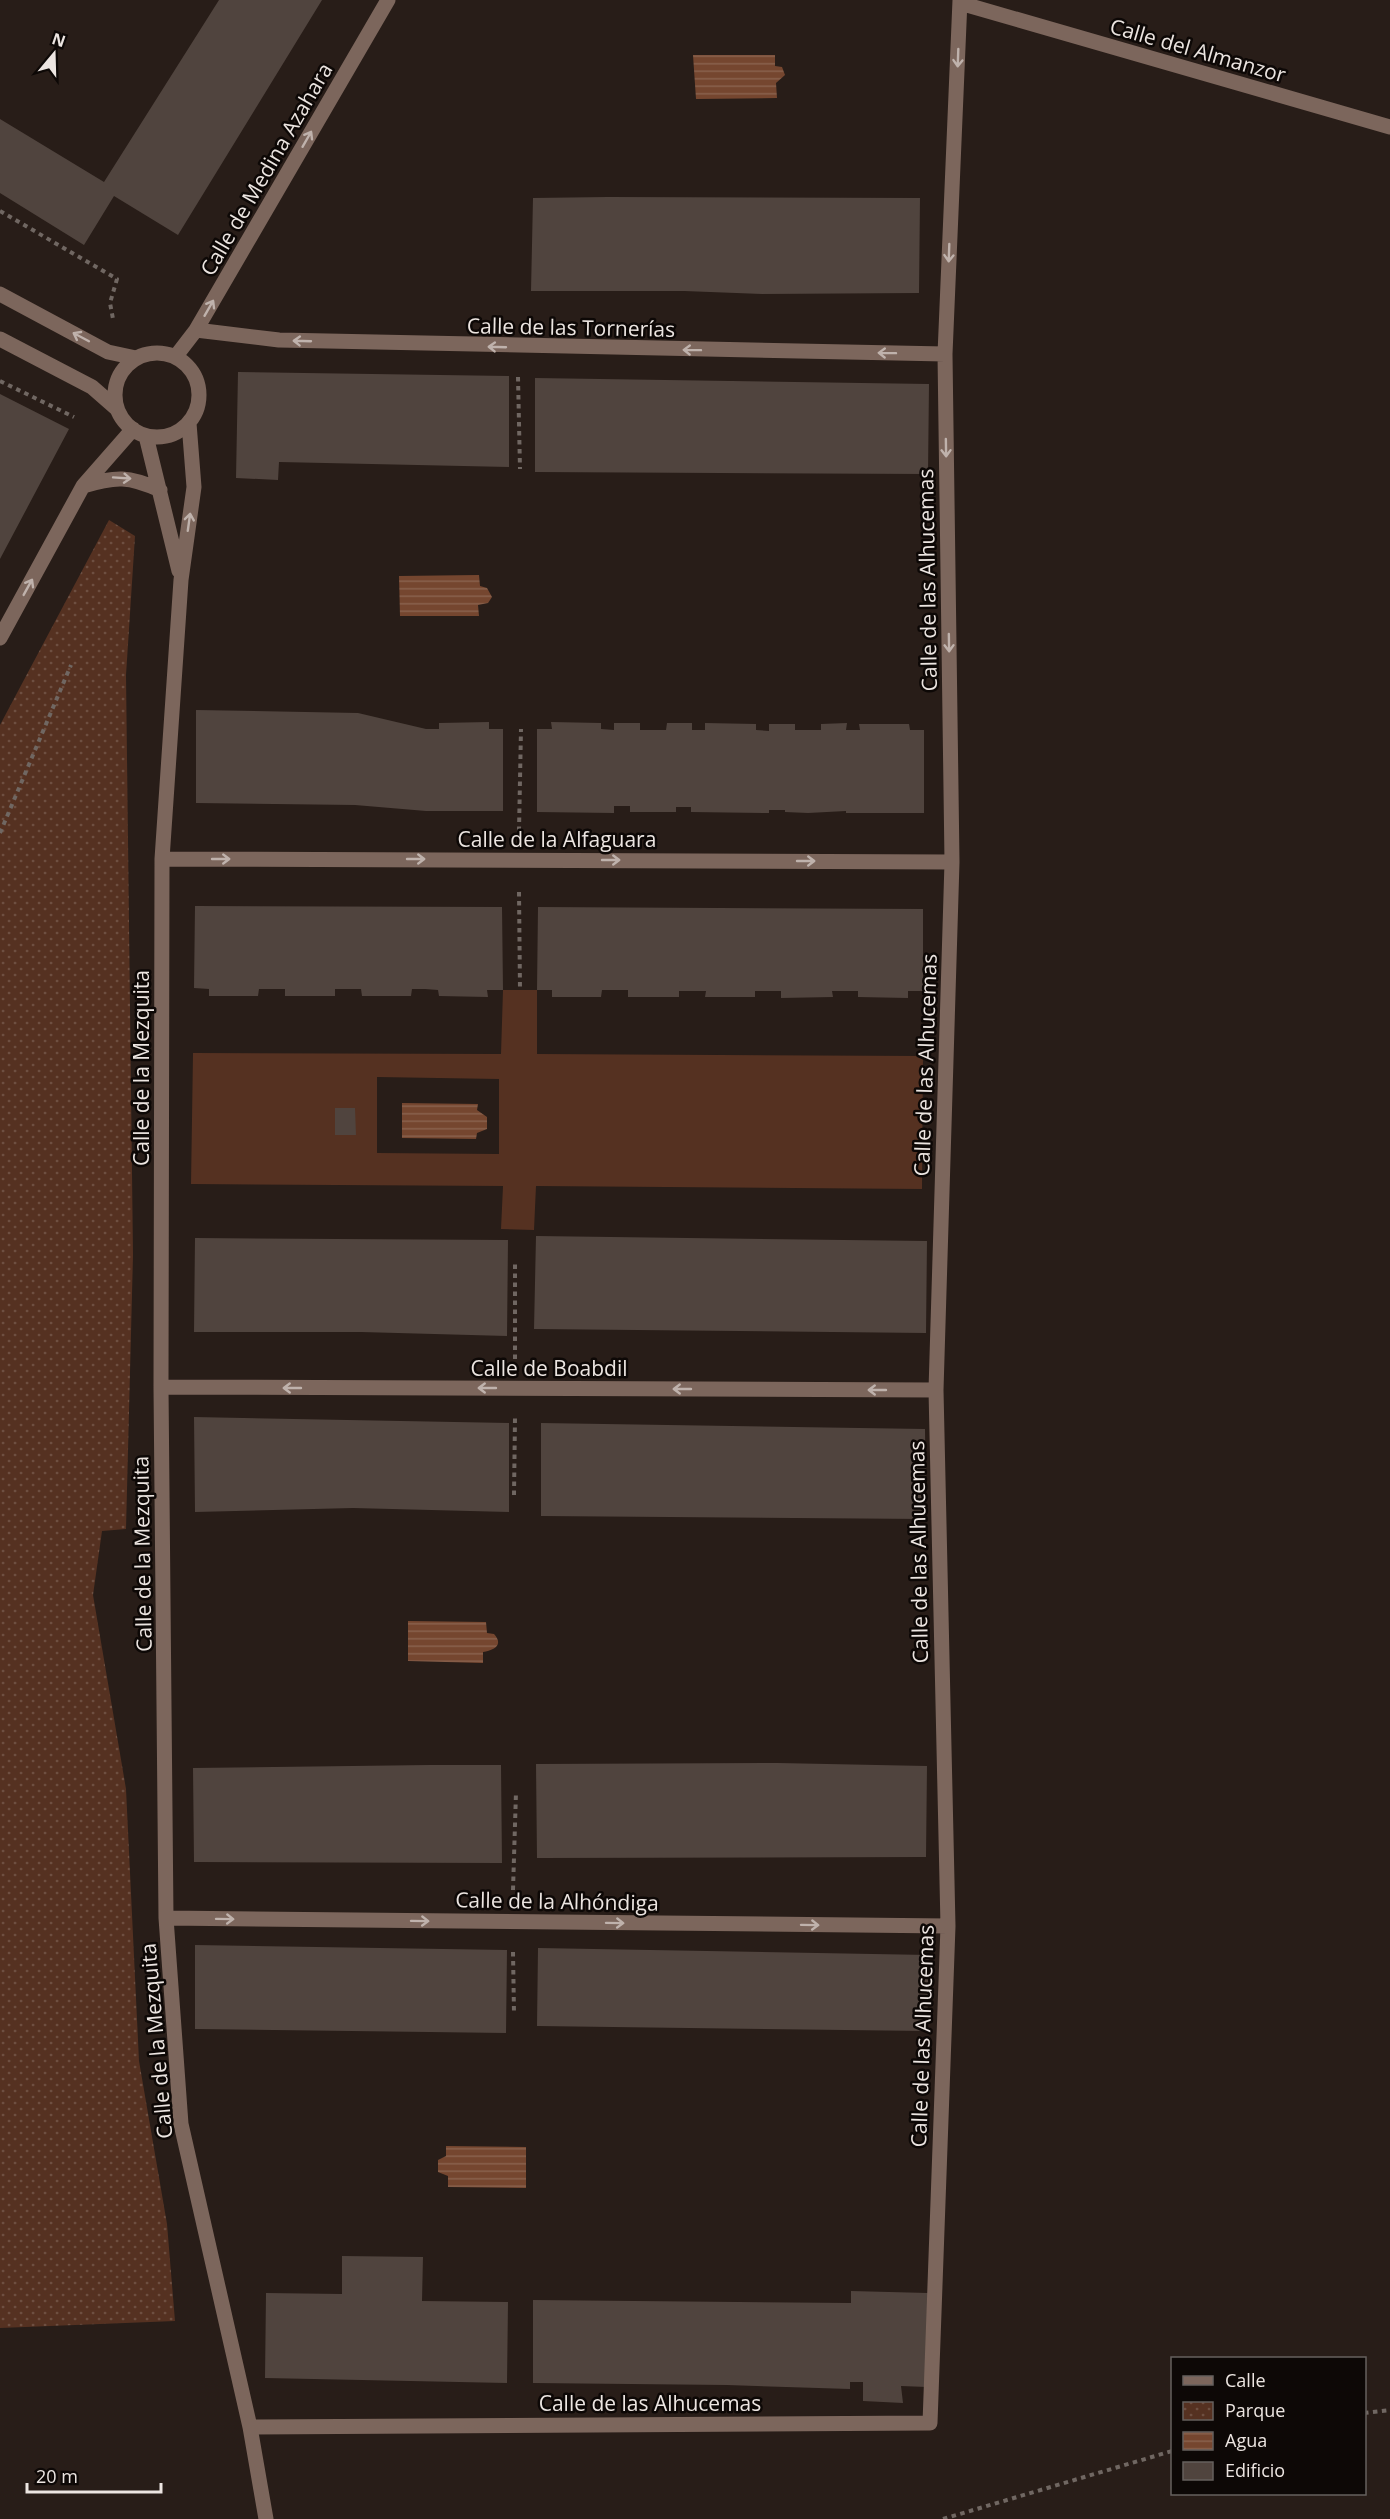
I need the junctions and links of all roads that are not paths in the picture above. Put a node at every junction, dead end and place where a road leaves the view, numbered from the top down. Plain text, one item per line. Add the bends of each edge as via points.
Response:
1 (388, 0) edge
2 (960, 1) edge
3 (1390, 127) edge
4 (0, 294) edge
5 (196, 330) junction
6 (0, 339) edge
7 (945, 354) junction
8 (176, 356) junction
9 (136, 358) junction
10 (116, 408) junction
11 (189, 423) junction
12 (139, 433) junction
13 (83, 486) junction
14 (160, 490) junction
15 (181, 580) junction
16 (0, 638) edge
17 (162, 859) junction
18 (952, 862) junction
19 (161, 1387) junction
20 (936, 1390) junction
21 (166, 1918) junction
22 (948, 1926) junction
23 (250, 2427) junction
24 (266, 2519) edge

5 -> 1 street, Calle de Medina Azahara
2 - 3 street, Calle del Almanzor
2 -> 7 street, Calle de las Alhucemas
9 -> 4 street via 108,352
7 -> 5 street, Calle de las Tornerías via 279,340
5 - 8 street, Calle de Medina Azahara
6 - 10 street via 92,387
7 -> 18 street, Calle de las Alhucemas
8 - 9 street via 163,352
8 - 11 street via 189,366 200,394
9 - 10 street via 122,371 115,389
10 - 12 street
11 - 12 street via 177,433 161,437
15 -> 11 street, Calle de la Mezquita via 194,487
12 - 13 street
12 - 14 street, Calle de la Mezquita
13 -> 14 street via 110,478 135,479
16 -> 13 street
14 - 15 street, Calle de la Mezquita
15 - 17 street, Calle de la Mezquita
17 -> 18 street, Calle de la Alfaguara
17 - 19 street, Calle de la Mezquita
18 - 20 street, Calle de las Alhucemas
20 -> 19 street, Calle de Boabdil
19 - 21 street, Calle de la Mezquita
20 - 22 street, Calle de las Alhucemas
21 -> 22 street, Calle de la Alhóndiga
21 - 23 street, Calle de la Mezquita via 181,2124
22 - 23 street, Calle de las Alhucemas via 930,2423
23 - 24 street, Calle de la Mezquita

